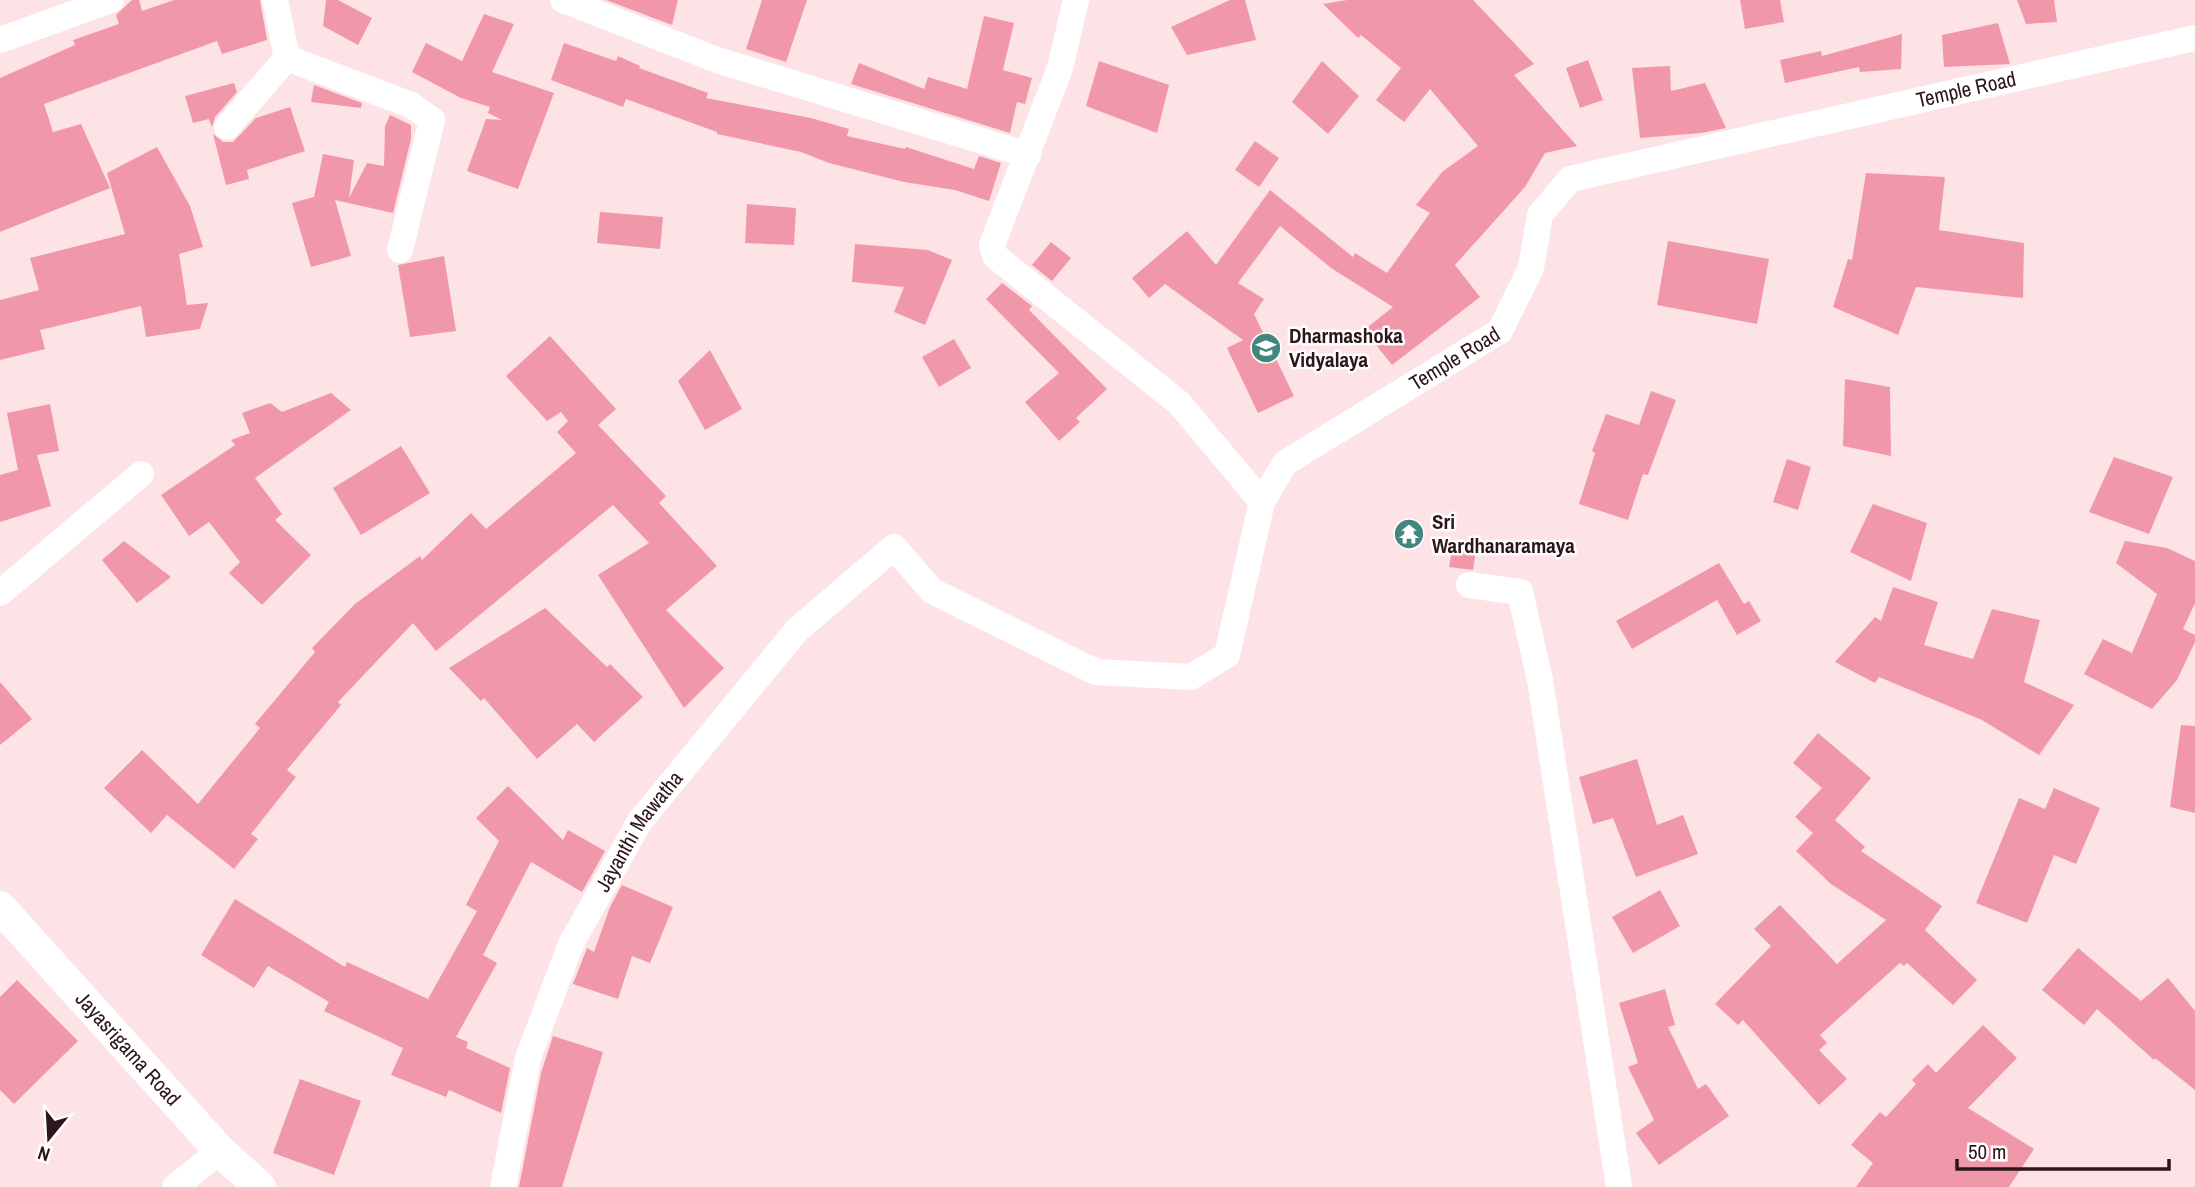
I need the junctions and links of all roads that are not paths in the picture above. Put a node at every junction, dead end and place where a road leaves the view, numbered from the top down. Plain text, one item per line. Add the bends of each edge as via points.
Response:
1 (111, 0) edge
2 (275, 0) edge
3 (563, 0) edge
4 (1076, 0) edge
5 (2195, 38) edge
6 (0, 40) edge
7 (287, 58) junction
8 (227, 127) dead end
9 (1028, 155) junction
10 (400, 250) dead end
11 (141, 474) dead end
12 (1262, 502) junction
13 (894, 547) joint
14 (1469, 585) dead end
15 (0, 593) edge
16 (0, 907) edge
17 (220, 1152) junction
18 (175, 1187) edge
19 (260, 1187) edge
20 (503, 1187) edge
21 (1619, 1187) edge

1 - 6 street
2 - 7 street
3 - 9 street via 717,60
4 - 9 street via 1060,68
5 - 12 street, Temple Road via 1570,179 1540,215 1531,268 1500,331 1285,463
7 - 8 street
7 - 10 street via 411,105 432,120
9 - 12 street via 992,245 995,256 1179,403
11 - 15 street
12 - 13 street, Temple Road via 1227,655 1191,677 1096,672 933,591
13 - 20 street, Jayanthi Mawatha via 797,631 640,821 571,944 528,1058
14 - 21 street via 1520,592 1542,694
16 - 17 street, Jayasrigama Road
17 - 18 street
17 - 19 street, Jayasrigama Road

